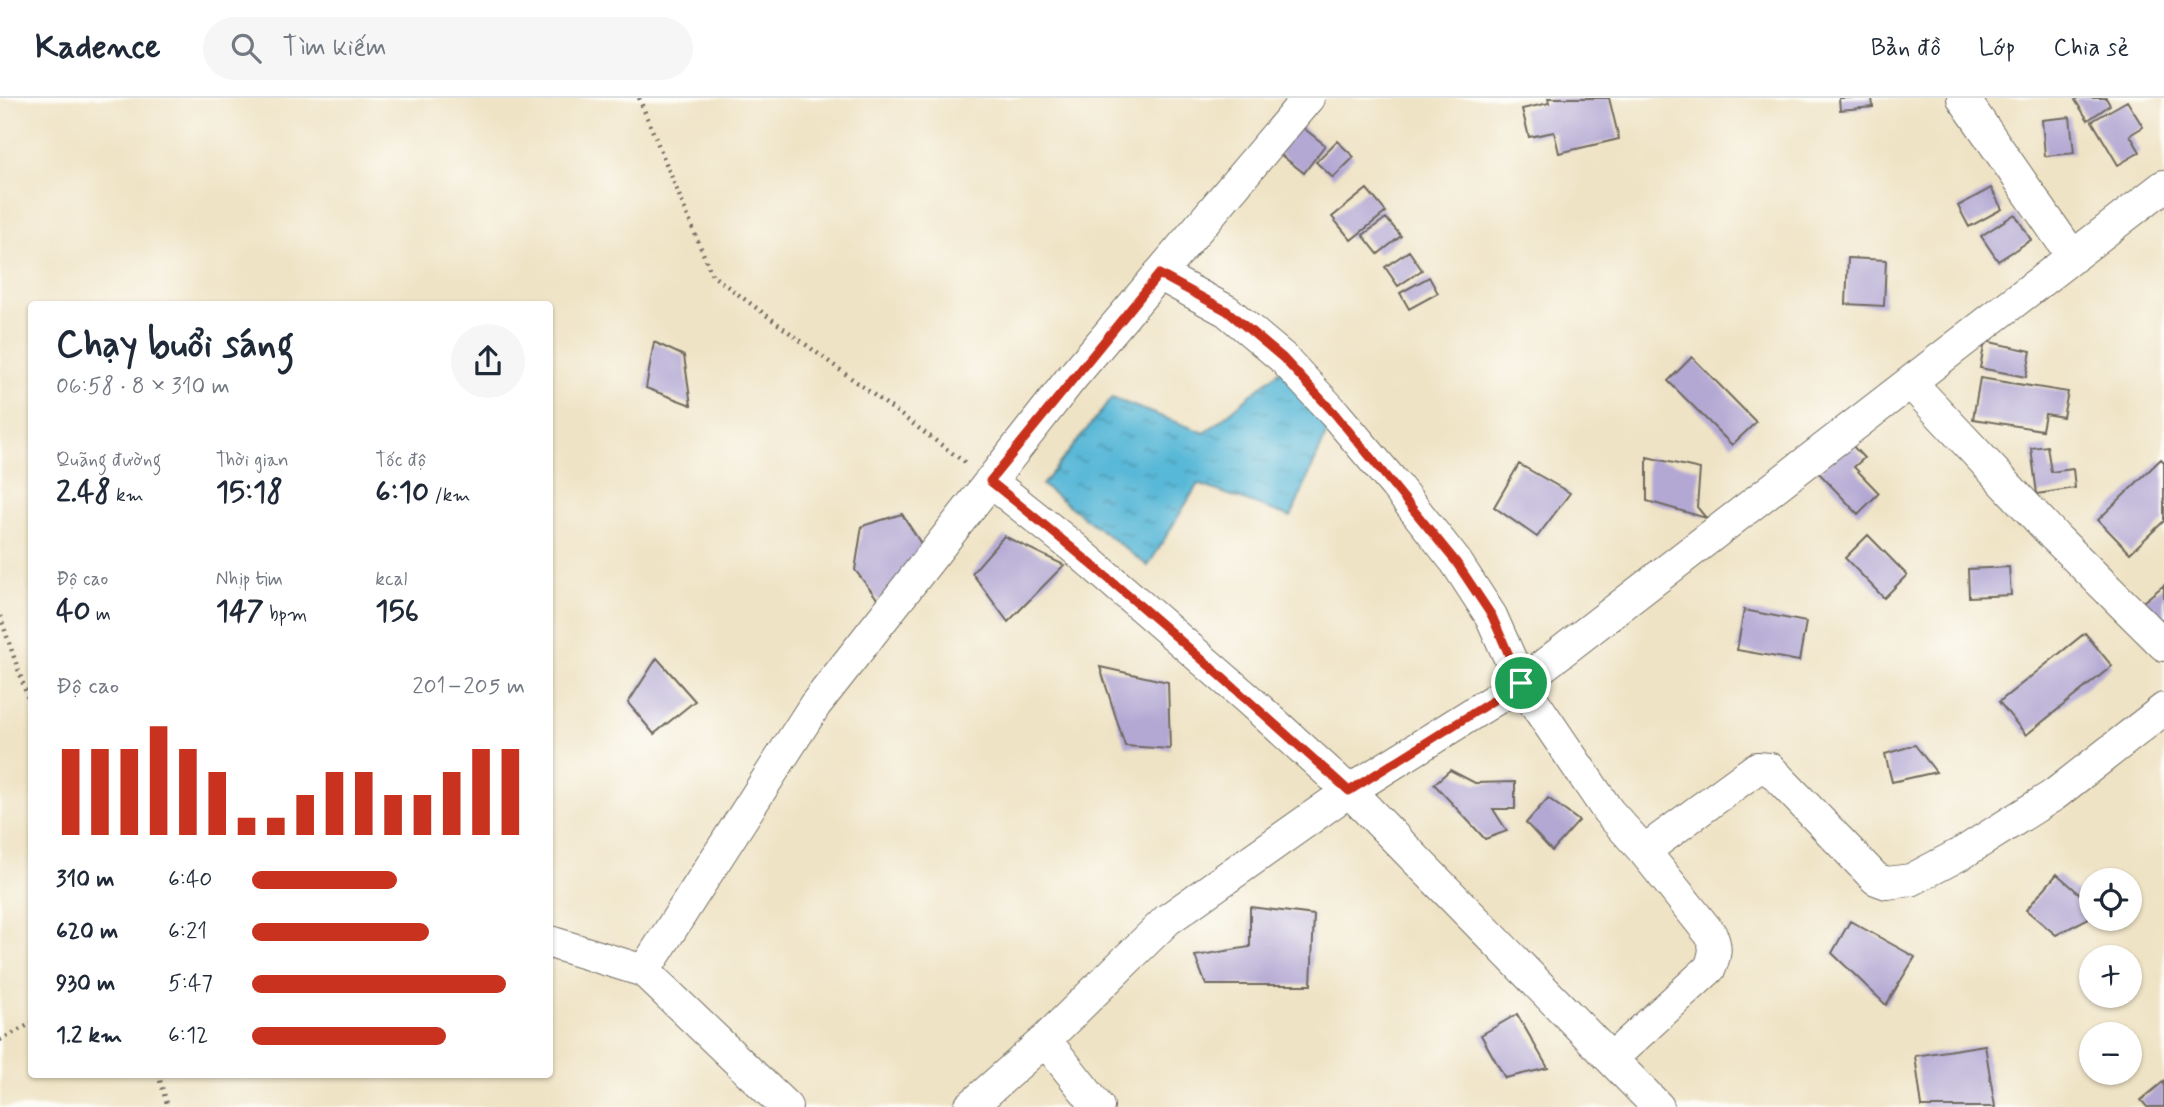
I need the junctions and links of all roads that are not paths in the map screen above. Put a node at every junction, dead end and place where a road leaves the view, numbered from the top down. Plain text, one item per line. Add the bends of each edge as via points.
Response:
1 (1308, 98) edge
2 (1963, 98) edge
3 (2164, 186) edge
4 (2073, 257) junction
5 (1159, 274) junction
6 (1911, 383) junction
7 (990, 481) junction
8 (2164, 645) edge
9 (1521, 683) junction
10 (2164, 709) edge
11 (1349, 791) junction
12 (1644, 851) junction
13 (553, 943) edge
14 (644, 971) junction
15 (1045, 1041) junction
16 (1611, 1059) junction
17 (786, 1107) edge
18 (970, 1107) edge
19 (1098, 1107) edge
20 (1658, 1107) edge

1 - 5 street
2 - 4 street
3 - 4 street
4 - 6 street
5 - 7 street
5 - 9 street via 1227,311 1283,358 1335,414 1456,562 1492,616
6 - 8 street
6 - 9 street
7 - 11 street via 1073,547
7 - 14 street via 815,705
9 - 11 street
9 - 12 street via 1608,811
10 - 12 street via 2054,795 1911,880 1888,883 1875,879 1770,769 1757,768
11 - 15 street via 1167,920
11 - 16 street
12 - 16 street via 1711,935 1715,955 1710,968
13 - 14 street
14 - 17 street
15 - 18 street
15 - 19 street
16 - 20 street

